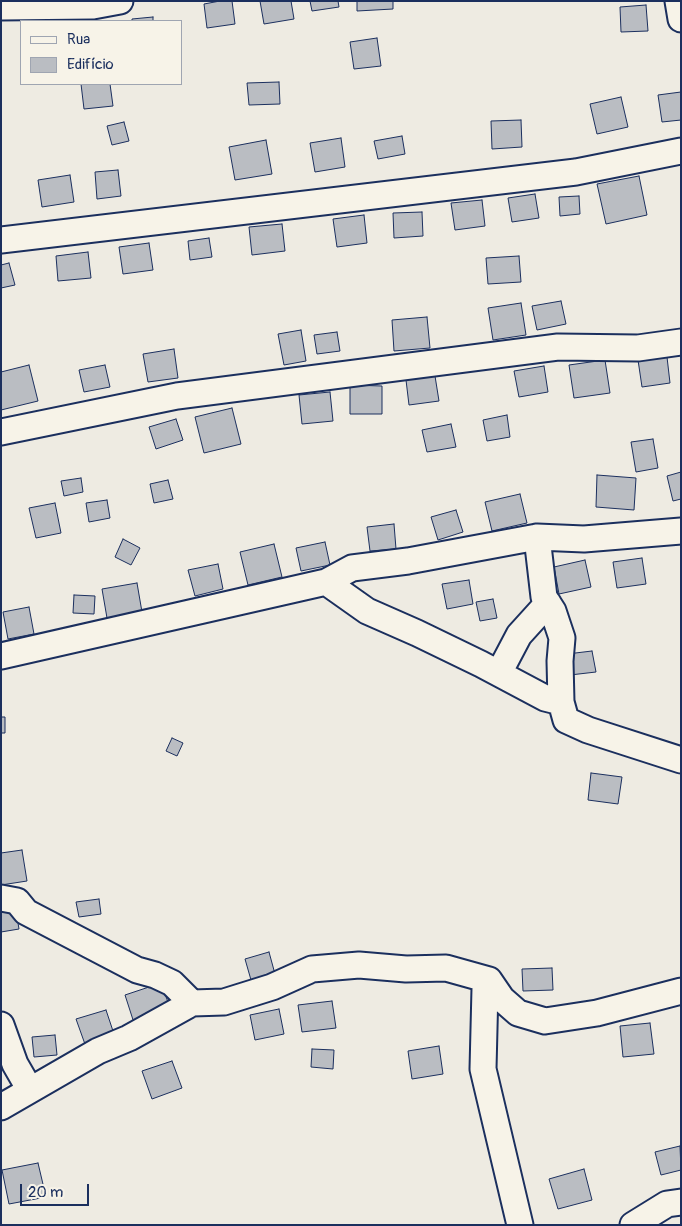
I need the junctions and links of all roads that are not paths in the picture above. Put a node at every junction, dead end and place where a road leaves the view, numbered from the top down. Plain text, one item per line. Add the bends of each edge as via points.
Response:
1 (120, 1) edge
2 (678, 1) edge
3 (1, 7) edge
4 (681, 19) edge
5 (681, 151) edge
6 (1, 240) edge
7 (681, 342) edge
8 (1, 432) edge
9 (681, 531) edge
10 (537, 537) junction
11 (326, 582) junction
12 (548, 603) junction
13 (1, 656) edge
14 (499, 673) junction
15 (561, 702) junction
16 (681, 760) edge
17 (1, 898) edge
18 (488, 980) junction
19 (681, 991) edge
20 (192, 1003) junction
21 (1, 1025) edge
22 (30, 1090) junction
23 (1, 1107) edge
24 (681, 1202) edge
25 (520, 1225) edge
26 (632, 1225) edge

1 - 3 street via 93,6
2 - 4 street
5 - 6 street via 576,172
7 - 8 street via 638,348 558,347 177,396
9 - 10 street via 584,539
10 - 11 street via 352,568
10 - 12 street via 544,597
11 - 13 street
11 - 14 street via 367,611
12 - 14 street via 519,635
12 - 15 street via 562,638
14 - 15 street via 545,698
15 - 16 street via 566,720
17 - 20 street via 17,901 26,912 42,921 137,970 172,984
18 - 19 street via 502,1000 518,1013 545,1020 597,1013
18 - 20 street via 446,968 359,965 312,969 272,987 224,1002
18 - 25 street via 485,988 483,1069
20 - 22 street
21 - 22 street via 15,1064
22 - 23 street
24 - 26 street via 667,1204

